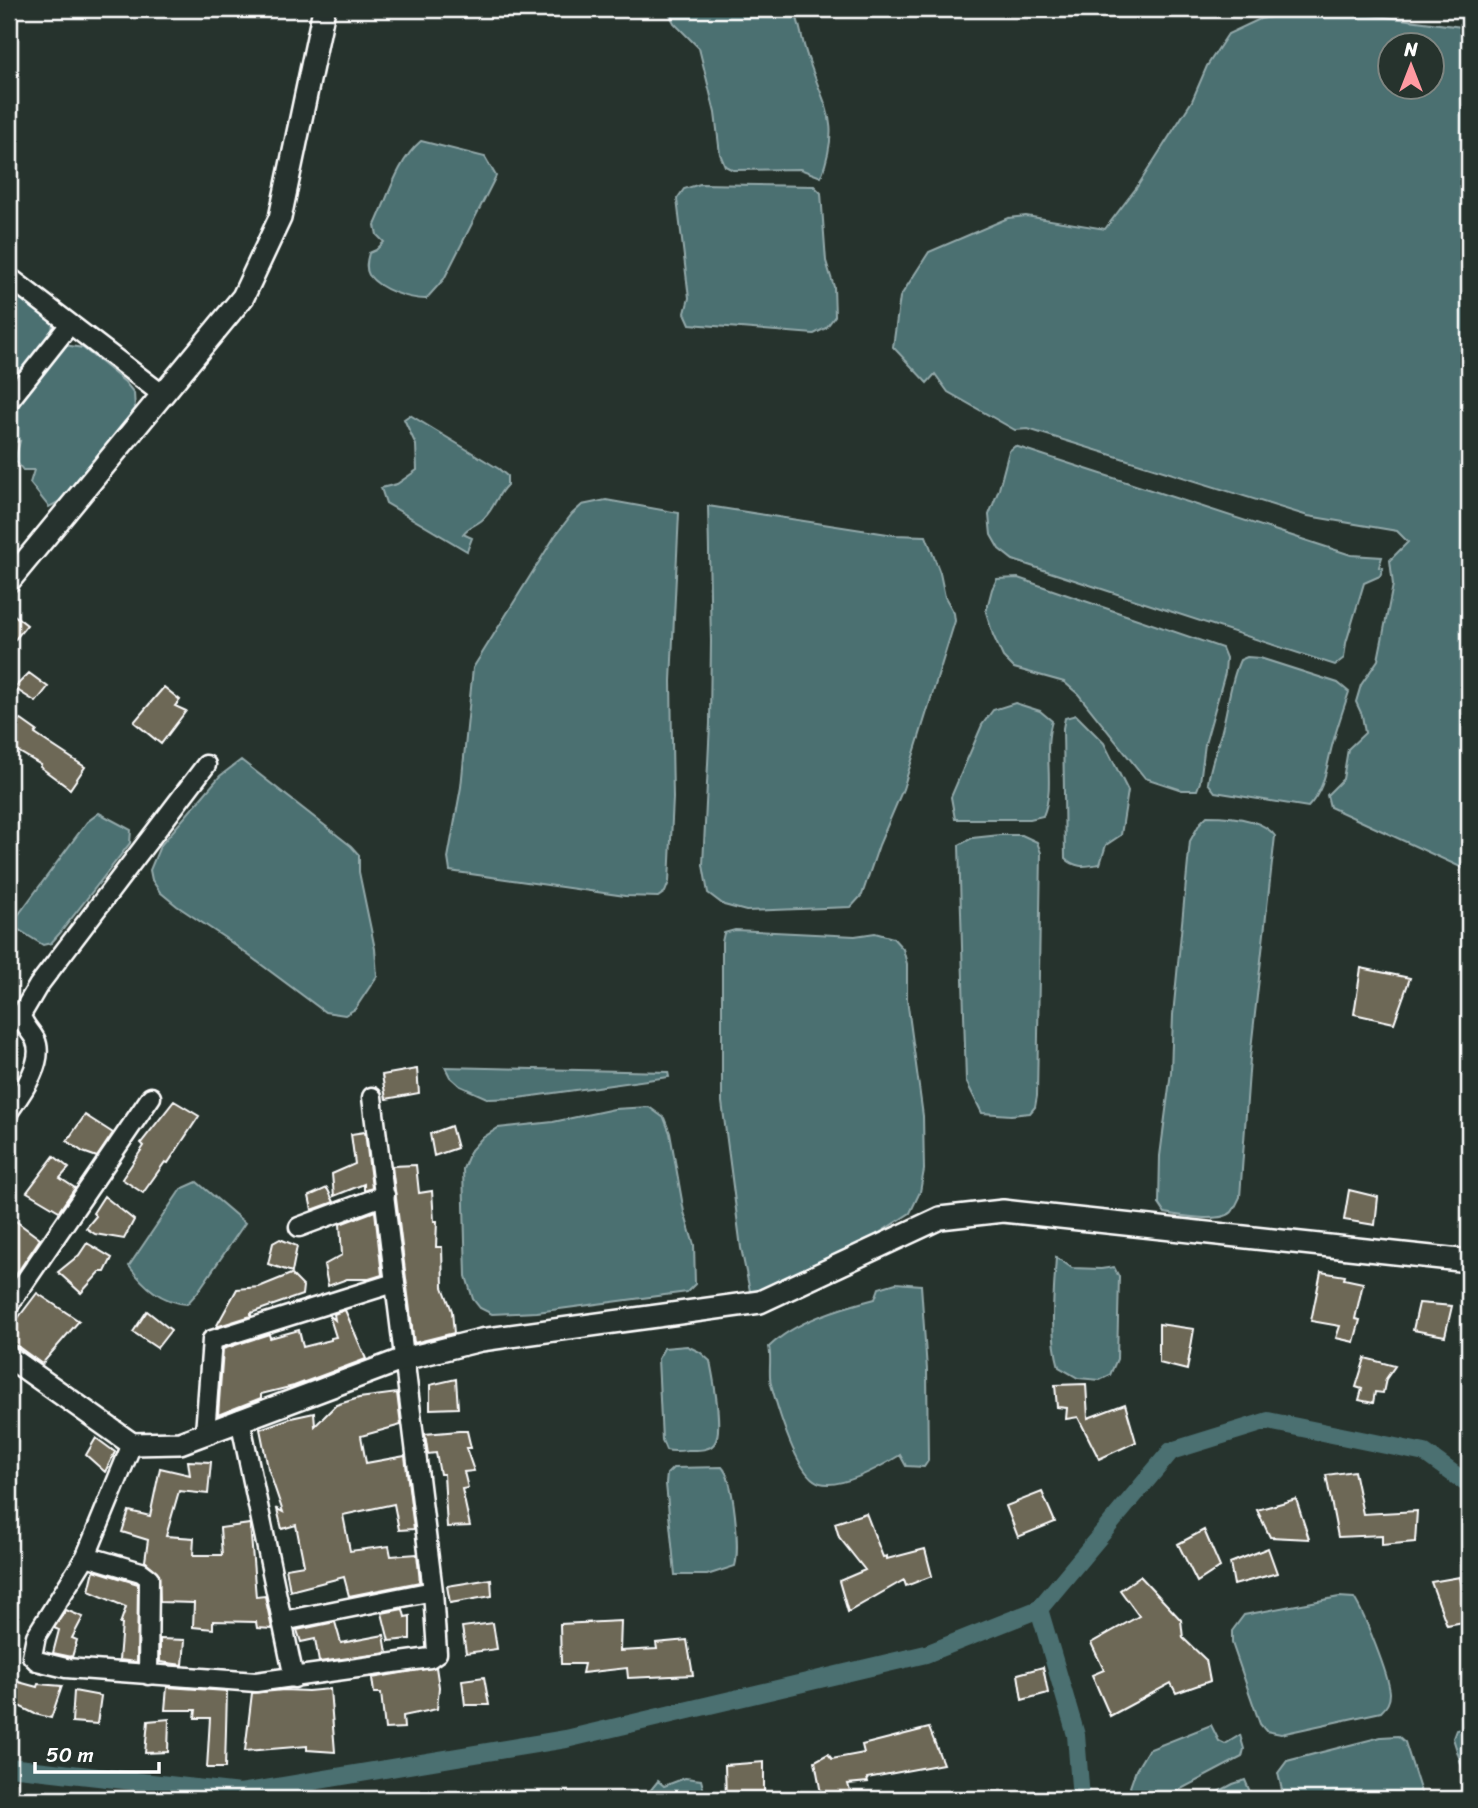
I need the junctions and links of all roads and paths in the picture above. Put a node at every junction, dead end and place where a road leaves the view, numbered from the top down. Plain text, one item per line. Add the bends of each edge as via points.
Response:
1 (324, 9) edge
2 (9, 277) edge
3 (70, 324) junction
4 (163, 395) junction
5 (9, 401) edge
6 (9, 581) edge
7 (206, 765) dead end
8 (151, 1097) dead end
9 (372, 1097) dead end
10 (9, 1111) edge
11 (385, 1195) junction
12 (299, 1227) dead end
13 (1469, 1261) edge
14 (394, 1283) junction
15 (9, 1306) edge
16 (9, 1357) edge
17 (404, 1359) junction
18 (240, 1419) junction
19 (205, 1433) junction
20 (132, 1444) junction
21 (86, 1556) junction
22 (433, 1591) junction
23 (283, 1621) junction
24 (148, 1675) junction
25 (294, 1678) junction

1 - 4 street via 280,218 243,298
2 - 3 street
3 - 4 street
3 - 5 street
4 - 6 street
7 - 10 street via 38,986 21,1015 38,1053
8 - 15 street
9 - 11 street
11 - 12 street
11 - 14 street
13 - 17 street via 1003,1211 940,1218 760,1302 481,1340
14 - 17 street
14 - 19 street via 212,1340
16 - 20 street
17 - 18 street
17 - 22 street
18 - 19 street
18 - 23 street
19 - 20 street via 180,1443
20 - 21 street
21 - 24 street via 149,1578
21 - 24 street via 36,1636 32,1656 65,1668
22 - 23 street
22 - 25 street via 438,1643 437,1653 430,1658
23 - 25 street
24 - 25 street via 256,1682

